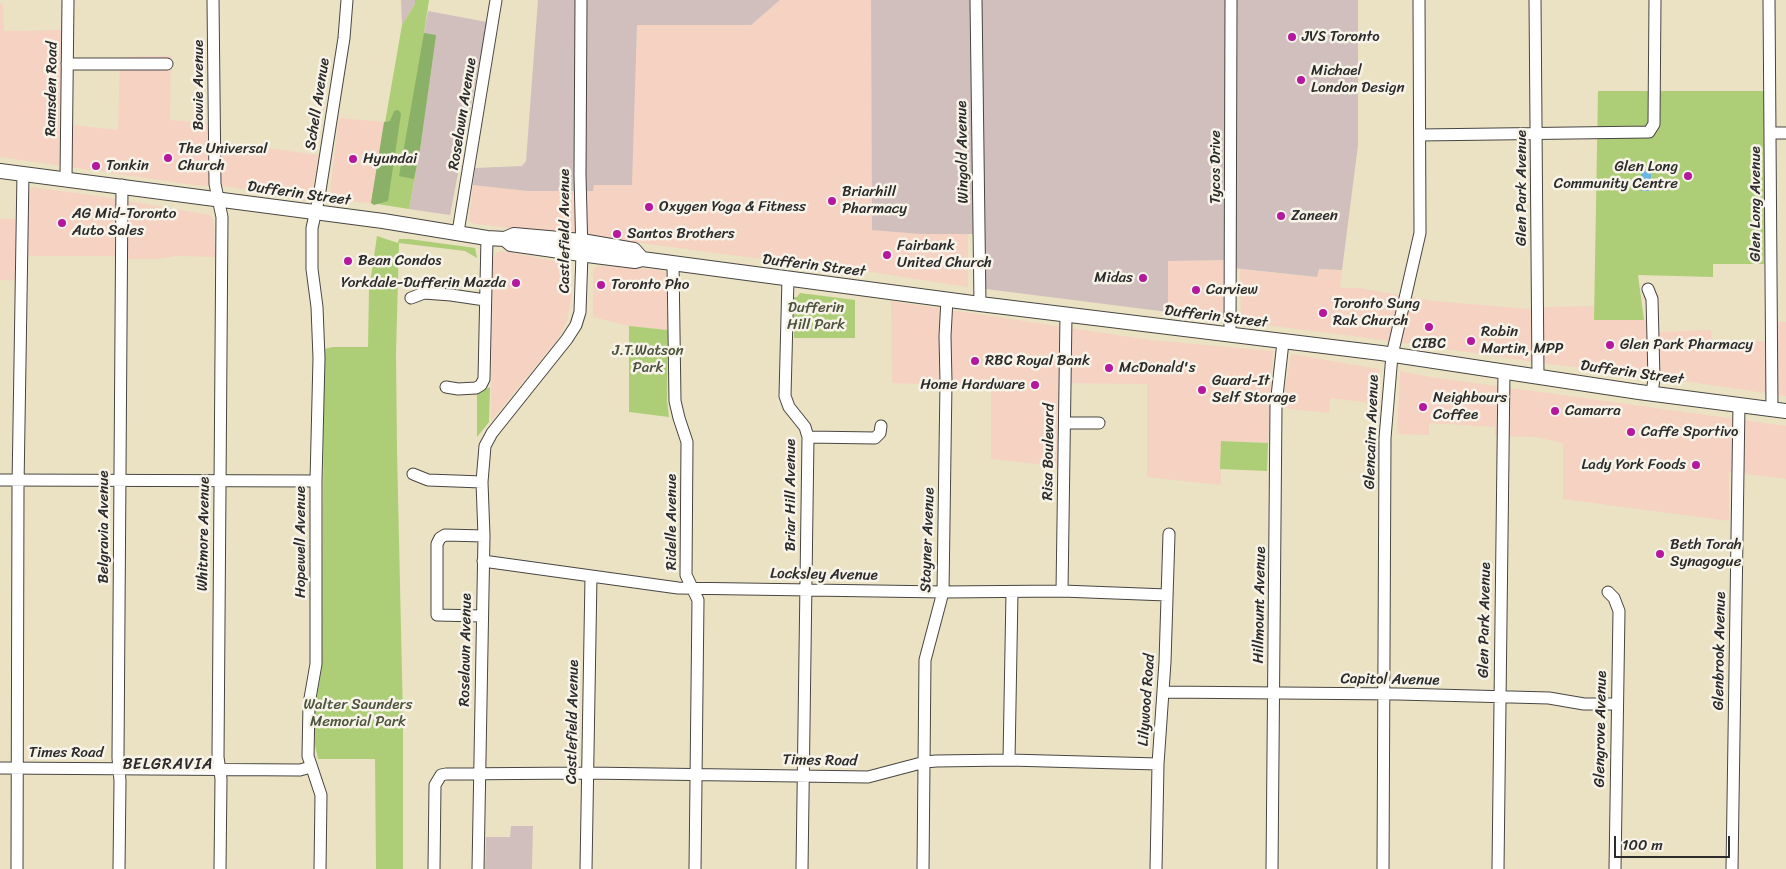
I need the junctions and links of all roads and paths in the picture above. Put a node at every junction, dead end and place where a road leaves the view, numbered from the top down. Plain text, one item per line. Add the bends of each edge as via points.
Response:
1 (68, 0) edge
2 (213, 0) edge
3 (347, 0) edge
4 (496, 0) edge
5 (581, 0) edge
6 (976, 0) edge
7 (1231, 0) edge
8 (1419, 0) edge
9 (1535, 0) edge
10 (1655, 0) edge
11 (1769, 0) edge
12 (67, 64) junction
13 (166, 64) dead end
14 (1771, 133) junction
15 (1786, 133) edge
16 (1536, 134) junction
17 (1420, 135) junction
18 (0, 170) edge
19 (23, 173) junction
20 (66, 178) junction
21 (122, 186) junction
22 (217, 199) junction
23 (315, 213) junction
24 (458, 232) junction
25 (487, 238) junction
26 (582, 248) junction
27 (673, 264) junction
28 (788, 278) junction
29 (1648, 289) dead end
30 (411, 298) dead end
31 (485, 300) junction
32 (946, 300) junction
33 (980, 304) junction
34 (1066, 315) junction
35 (1230, 334) junction
36 (1282, 342) junction
37 (1392, 355) junction
38 (1504, 371) junction
39 (1538, 376) junction
40 (446, 387) dead end
41 (1652, 393) junction
42 (1738, 404) junction
43 (1772, 409) junction
44 (1786, 411) edge
45 (1065, 423) junction
46 (1099, 423) dead end
47 (881, 426) dead end
48 (492, 432) joint
49 (808, 436) junction
50 (413, 474) dead end
51 (0, 480) edge
52 (19, 480) junction
53 (120, 481) junction
54 (316, 481) junction
55 (220, 482) junction
56 (482, 482) junction
57 (1169, 534) dead end
58 (484, 536) junction
59 (482, 561) junction
60 (591, 576) junction
61 (692, 588) junction
62 (806, 589) junction
63 (1062, 591) junction
64 (943, 592) junction
65 (1012, 592) junction
66 (1608, 592) dead end
67 (1167, 595) junction
68 (482, 616) junction
69 (1163, 692) junction
70 (1274, 693) junction
71 (1385, 694) junction
72 (1499, 697) junction
73 (1616, 704) junction
74 (1008, 760) junction
75 (925, 762) junction
76 (1158, 764) junction
77 (311, 767) junction
78 (0, 768) edge
79 (16, 768) junction
80 (119, 768) junction
81 (219, 769) junction
82 (480, 773) junction
83 (587, 773) junction
84 (696, 774) junction
85 (803, 776) junction
86 (17, 869) edge
87 (119, 869) edge
88 (220, 869) edge
89 (320, 869) edge
90 (434, 869) edge
91 (478, 869) edge
92 (586, 869) edge
93 (695, 869) edge
94 (802, 869) edge
95 (923, 869) edge
96 (1156, 869) edge
97 (1272, 869) edge
98 (1383, 869) edge
99 (1498, 869) edge
100 (1615, 869) edge
101 (1732, 869) edge

1 - 12 street, Ramsden Road
2 - 22 street, Bowie Avenue
3 - 23 street, Schell Avenue via 344,38
4 - 24 street, Roselawn Avenue
5 - 26 street, Castlefield Avenue
6 - 33 street, Wingold Avenue
7 - 35 street, Tycos Drive
8 - 17 street, Glencairn Avenue
9 - 16 street, Glen Park Avenue
10 - 16 street via 1655,116 1649,132
11 - 14 street, Glen Long Avenue
12 - 13 street
12 - 20 street, Ramsden Road
14 - 15 street
14 - 43 street, Glen Long Avenue
16 - 17 street
16 - 39 street, Glen Park Avenue
17 - 37 street, Glencairn Avenue via 1420,233
18 - 19 main road, Dufferin Street
19 - 20 main road, Dufferin Street
19 - 52 street
20 - 21 main road, Dufferin Street
21 - 22 main road, Dufferin Street
21 - 53 street, Belgravia Avenue
22 - 23 main road, Dufferin Street
22 - 55 street, Whitmore Avenue via 222,217
23 - 24 main road, Dufferin Street
23 - 54 street, Hopewell Avenue via 312,269 319,348
24 - 25 main road, Dufferin Street
25 - 26 main road, Dufferin Street via 505,239 512,244
25 - 31 street
26 - 27 main road, Dufferin Street via 634,261 642,259
26 - 48 street, Castlefield Avenue via 581,307 576,325
27 - 28 main road, Dufferin Street
27 - 61 street, Ridelle Avenue via 675,401 686,442 686,576
28 - 32 main road, Dufferin Street
28 - 49 street, Briar Hill Avenue via 785,396
29 - 41 street via 1652,299
30 - 31 street via 424,294
31 - 40 street via 484,379 476,388
32 - 33 main road, Dufferin Street
32 - 64 street, Stayner Avenue
33 - 34 main road, Dufferin Street
34 - 35 main road, Dufferin Street
34 - 45 street, Risa Boulevard
35 - 36 main road, Dufferin Street
36 - 37 main road, Dufferin Street
36 - 70 street, Hillmount Avenue via 1276,404
37 - 38 main road, Dufferin Street
37 - 71 street, Glencairn Avenue via 1385,438
38 - 39 main road, Dufferin Street
38 - 72 street, Glen Park Avenue
39 - 41 main road, Dufferin Street
41 - 42 main road, Dufferin Street
42 - 43 main road, Dufferin Street
42 - 101 street, Glenbrook Avenue
43 - 44 main road, Dufferin Street
45 - 46 street
45 - 63 street, Risa Boulevard
47 - 49 street via 875,438
48 - 56 street, Roselawn Avenue via 485,446
49 - 62 street, Briar Hill Avenue
50 - 56 street via 428,480
51 - 52 street
52 - 53 street
52 - 79 street
53 - 55 street
53 - 80 street, Belgravia Avenue
54 - 55 street
54 - 77 street, Hopewell Avenue via 316,664 308,723
55 - 81 street, Whitmore Avenue
56 - 58 street, Roselawn Avenue
57 - 67 street, Lilywood Road
58 - 59 street, Roselawn Avenue
58 - 68 street via 445,535 438,540 437,616
59 - 60 street, Locksley Avenue
59 - 68 street, Roselawn Avenue
60 - 61 street, Locksley Avenue
60 - 83 street, Castlefield Avenue
61 - 62 street, Locksley Avenue
61 - 84 street, Ridelle Avenue via 698,600
62 - 64 street, Locksley Avenue
62 - 85 street, Briar Hill Avenue
63 - 65 street, Locksley Avenue
63 - 67 street, Locksley Avenue
64 - 65 street, Locksley Avenue
64 - 75 street, Stayner Avenue via 925,660
65 - 74 street
66 - 73 street, Glengrove Avenue via 1619,610
67 - 69 street, Lilywood Road
68 - 82 street, Roselawn Avenue
69 - 70 street, Capitol Avenue
69 - 76 street, Lilywood Road
70 - 71 street, Capitol Avenue
70 - 97 street, Hillmount Avenue
71 - 72 street, Capitol Avenue
71 - 98 street, Glencairn Avenue
72 - 73 street, Capitol Avenue
72 - 99 street, Glen Park Avenue
73 - 100 street, Glengrove Avenue
74 - 75 street, Times Road
74 - 76 street, Times Road
75 - 85 street, Times Road via 868,777
75 - 95 street, Stayner Avenue
76 - 96 street, Lilywood Road
77 - 81 street, Times Road via 300,770
77 - 89 street, Hopewell Avenue via 321,795
78 - 79 street, Times Road
79 - 80 street, Times Road
79 - 86 street
80 - 81 street, Times Road
80 - 87 street, Belgravia Avenue
81 - 88 street, Whitmore Avenue
82 - 83 street, Times Road
82 - 90 street, Times Road via 441,775 435,785
82 - 91 street, Roselawn Avenue
83 - 84 street, Times Road
83 - 92 street, Castlefield Avenue
84 - 85 street, Times Road
84 - 93 street, Ridelle Avenue
85 - 94 street, Briar Hill Avenue

